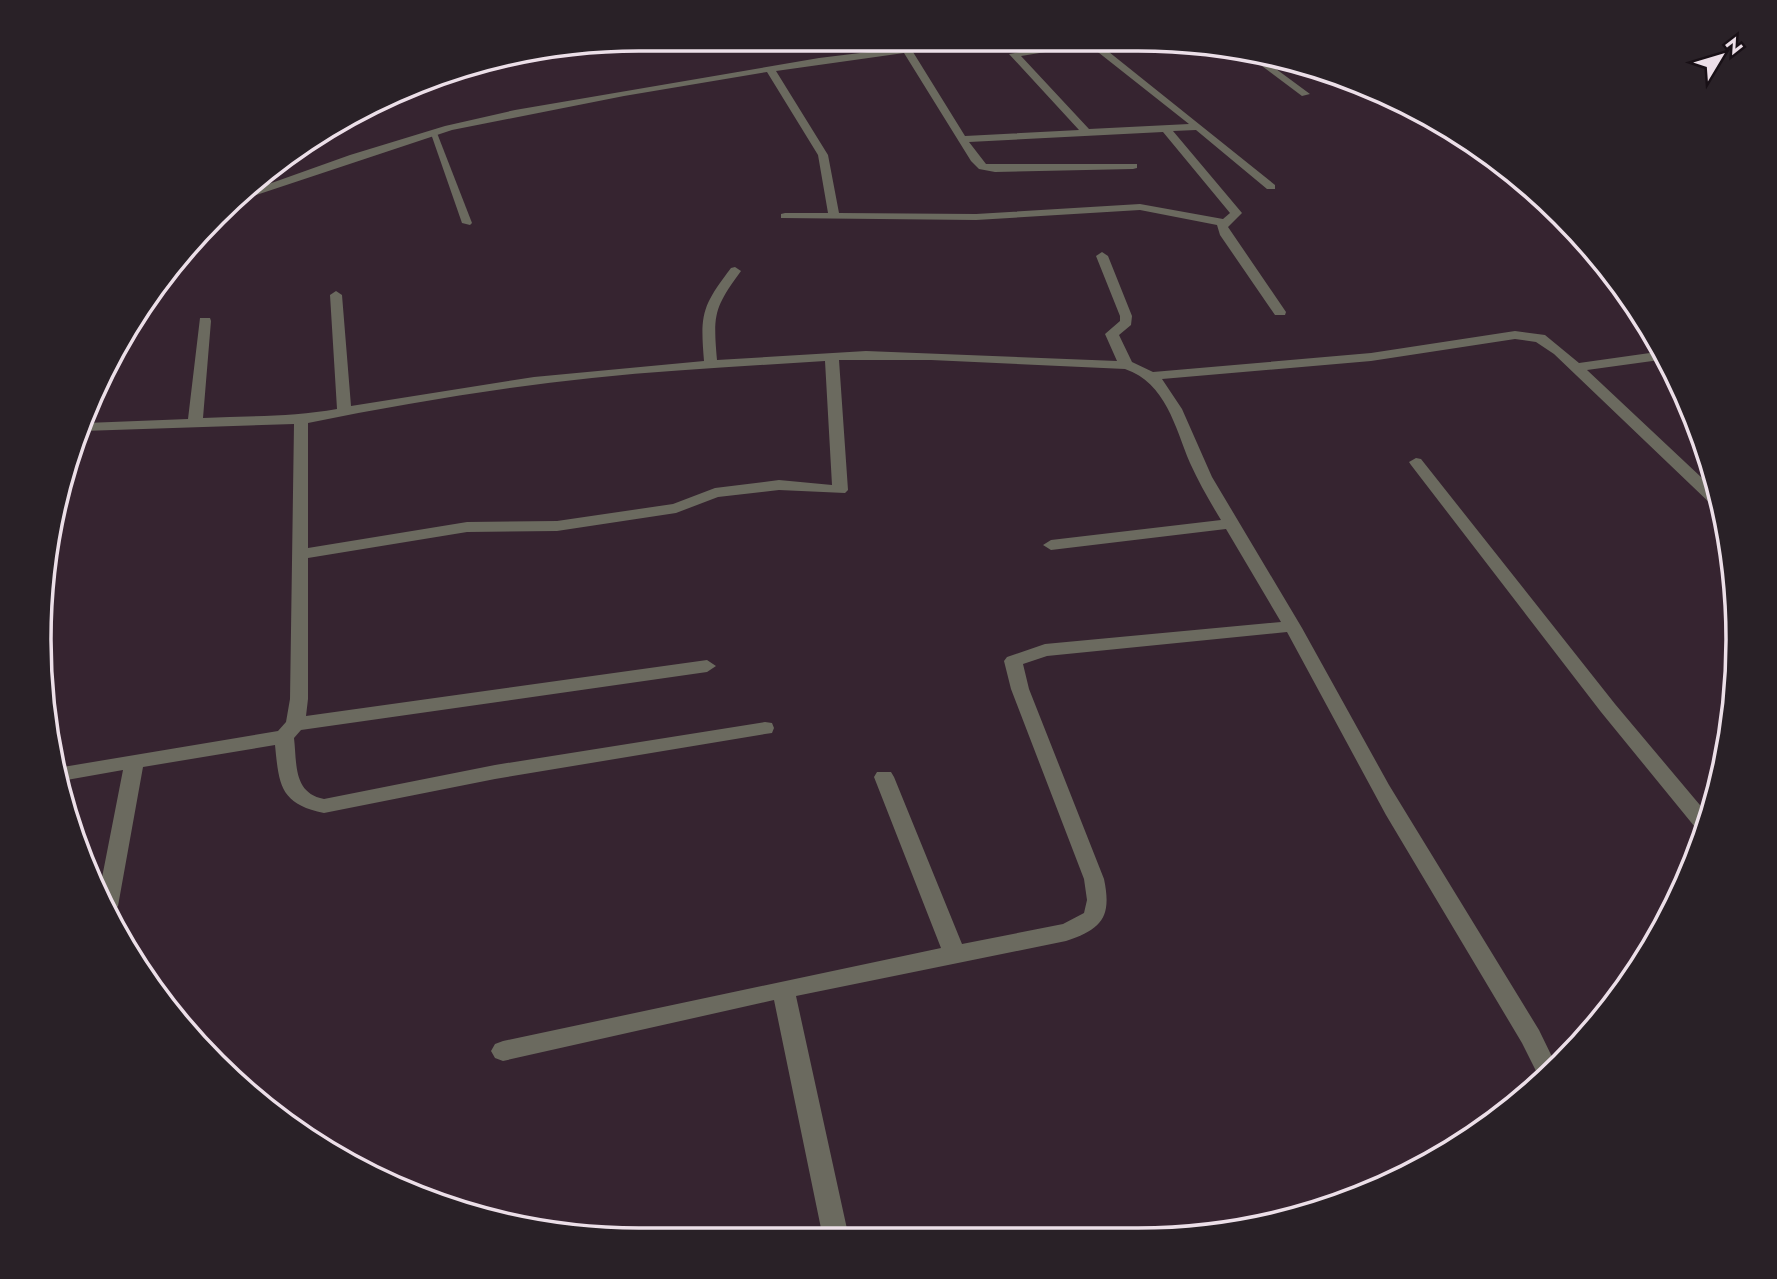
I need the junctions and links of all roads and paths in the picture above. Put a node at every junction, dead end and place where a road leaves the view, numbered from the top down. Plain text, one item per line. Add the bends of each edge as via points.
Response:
1 (902, 51) edge
2 (910, 51) edge
3 (1030, 51) edge
4 (1102, 51) edge
5 (1264, 65) edge
6 (770, 69) junction
7 (1305, 94) dead end
8 (1198, 127) junction
9 (1165, 128) junction
10 (1086, 132) junction
11 (433, 133) junction
12 (963, 139) junction
13 (1133, 166) dead end
14 (1271, 187) dead end
15 (257, 192) edge
16 (834, 215) junction
17 (785, 216) dead end
18 (467, 223) dead end
19 (1224, 223) junction
20 (1102, 256) dead end
21 (735, 271) dead end
22 (336, 295) dead end
23 (1280, 312) dead end
24 (205, 321) dead end
25 (1653, 357) edge
26 (832, 358) junction
27 (711, 364) junction
28 (1126, 365) junction
29 (1578, 367) junction
30 (1154, 376) junction
31 (344, 411) junction
32 (302, 420) junction
33 (195, 423) junction
34 (91, 427) edge
35 (1416, 462) dead end
36 (1707, 492) edge
37 (1230, 524) junction
38 (1051, 545) dead end
39 (301, 554) junction
40 (1292, 626) junction
41 (707, 666) dead end
42 (765, 728) dead end
43 (290, 731) junction
44 (134, 762) junction
45 (66, 773) edge
46 (884, 777) dead end
47 (1698, 818) edge
48 (109, 895) edge
49 (955, 955) junction
50 (783, 989) junction
51 (502, 1051) dead end
52 (1544, 1065) edge
53 (834, 1228) edge

1 - 6 street
2 - 12 street
3 - 10 street via 1014,54
4 - 8 street
5 - 7 street
6 - 11 street via 528,111
6 - 16 street via 822,152
8 - 9 street
8 - 14 street
9 - 10 street
9 - 19 street via 1236,213
10 - 12 street
11 - 15 street
11 - 18 lane
12 - 13 street via 976,161 988,168
16 - 17 street
16 - 19 street via 976,217 1140,207
19 - 23 street via 1226,236
20 - 28 street via 1126,316 1126,322 1112,334
21 - 27 street via 707,314
22 - 31 street
24 - 33 street
25 - 29 street
26 - 27 street
26 - 28 street
26 - 39 street via 840,490 779,485 715,493 686,505 570,524 467,527
27 - 31 street via 542,379
28 - 30 street
29 - 30 street via 1540,338 1515,335 1371,357
29 - 36 street
30 - 37 street via 1170,398 1192,454
31 - 32 street
32 - 33 street
32 - 39 street
33 - 34 street
35 - 47 street
37 - 38 street
37 - 40 street
39 - 43 street via 299,699
40 - 49 street via 1045,650 1013,661 1094,879 1097,913 1086,925 1066,932
40 - 52 street via 1392,808
41 - 43 street
42 - 43 street via 495,772 324,806 298,799 292,788
43 - 44 street
44 - 45 street
44 - 48 street
46 - 49 street
49 - 50 street
50 - 51 street
50 - 53 street

